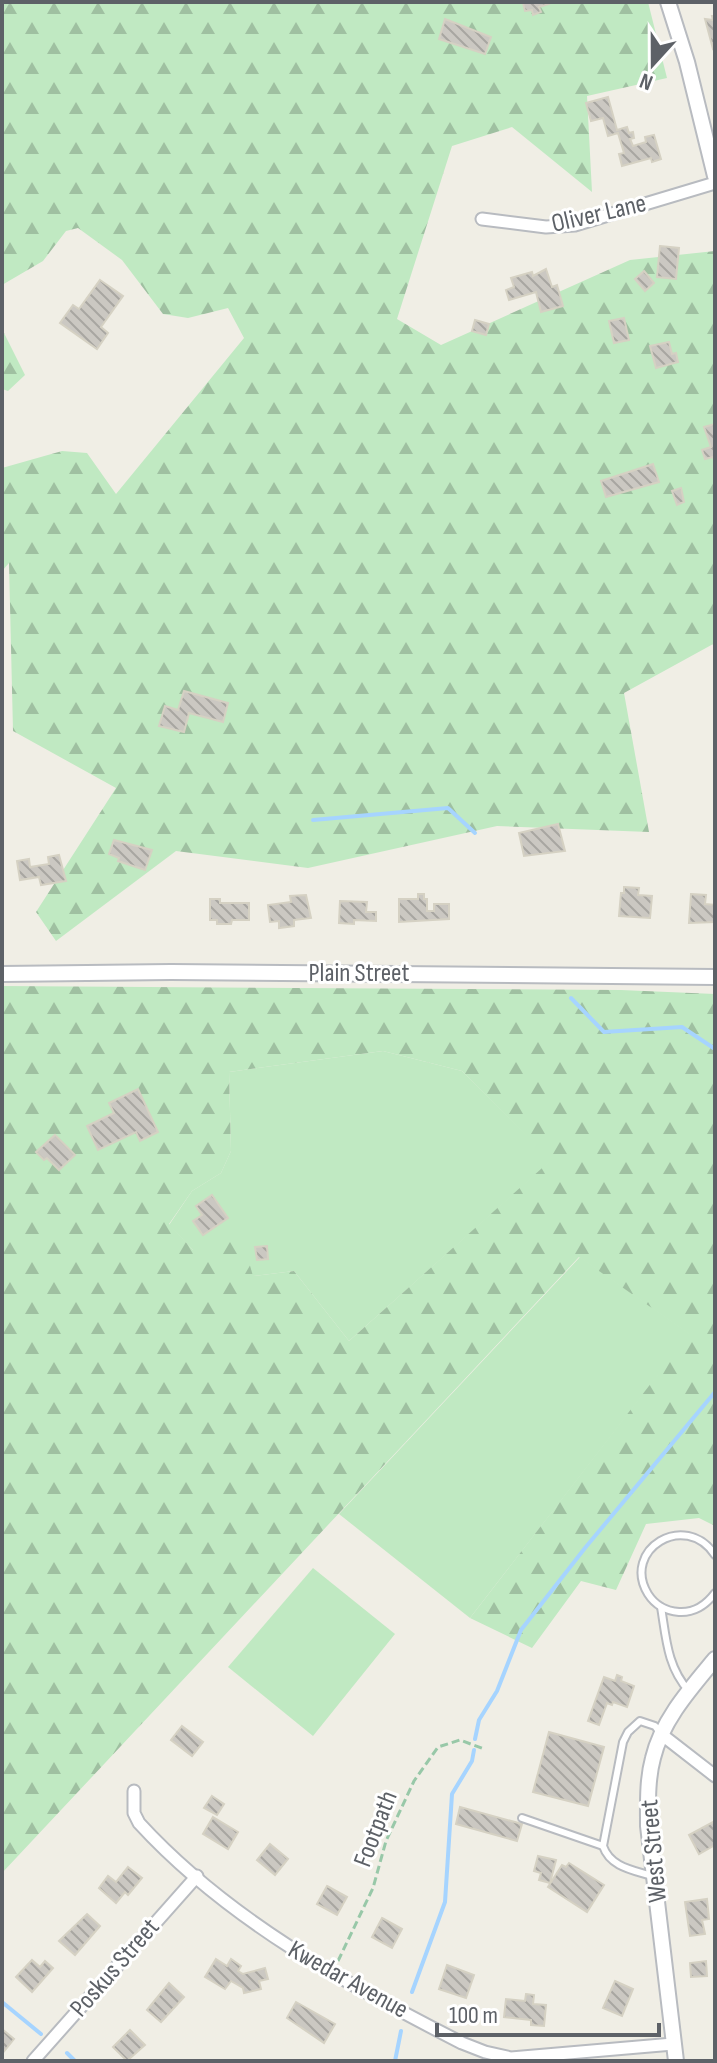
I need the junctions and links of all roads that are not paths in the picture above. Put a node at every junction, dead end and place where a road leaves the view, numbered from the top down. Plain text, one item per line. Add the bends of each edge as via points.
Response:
1 (668, 2) edge
2 (715, 176) edge
3 (715, 183) edge
4 (482, 219) dead end
5 (2, 974) edge
6 (715, 977) edge
7 (715, 1555) edge
8 (715, 1593) edge
9 (661, 1607) junction
10 (715, 1659) edge
11 (689, 1691) junction
12 (661, 1734) junction
13 (715, 1776) edge
14 (134, 1791) dead end
15 (522, 1818) dead end
16 (603, 1846) junction
17 (197, 1876) junction
18 (654, 1877) junction
19 (673, 2044) junction
20 (33, 2061) edge
21 (676, 2061) edge

1 - 2 street
3 - 4 street, Oliver Lane via 575,225
5 - 6 street, Plain Street
7 - 9 lane via 692,1536 679,1534 655,1544 647,1553 642,1577
8 - 9 lane via 685,1613
9 - 11 lane via 671,1662
10 - 11 street, West Street
11 - 12 street, West Street
12 - 13 street
12 - 16 lane via 640,1721 628,1732
12 - 18 street, West Street via 649,1788
14 - 17 street, Kwedar Avenue via 139,1823
15 - 16 lane
16 - 18 lane via 618,1865
17 - 19 street, Kwedar Avenue via 265,1932 451,2037 497,2056
17 - 20 street, Poskus Street
18 - 19 street, West Street
19 - 21 street, West Street

